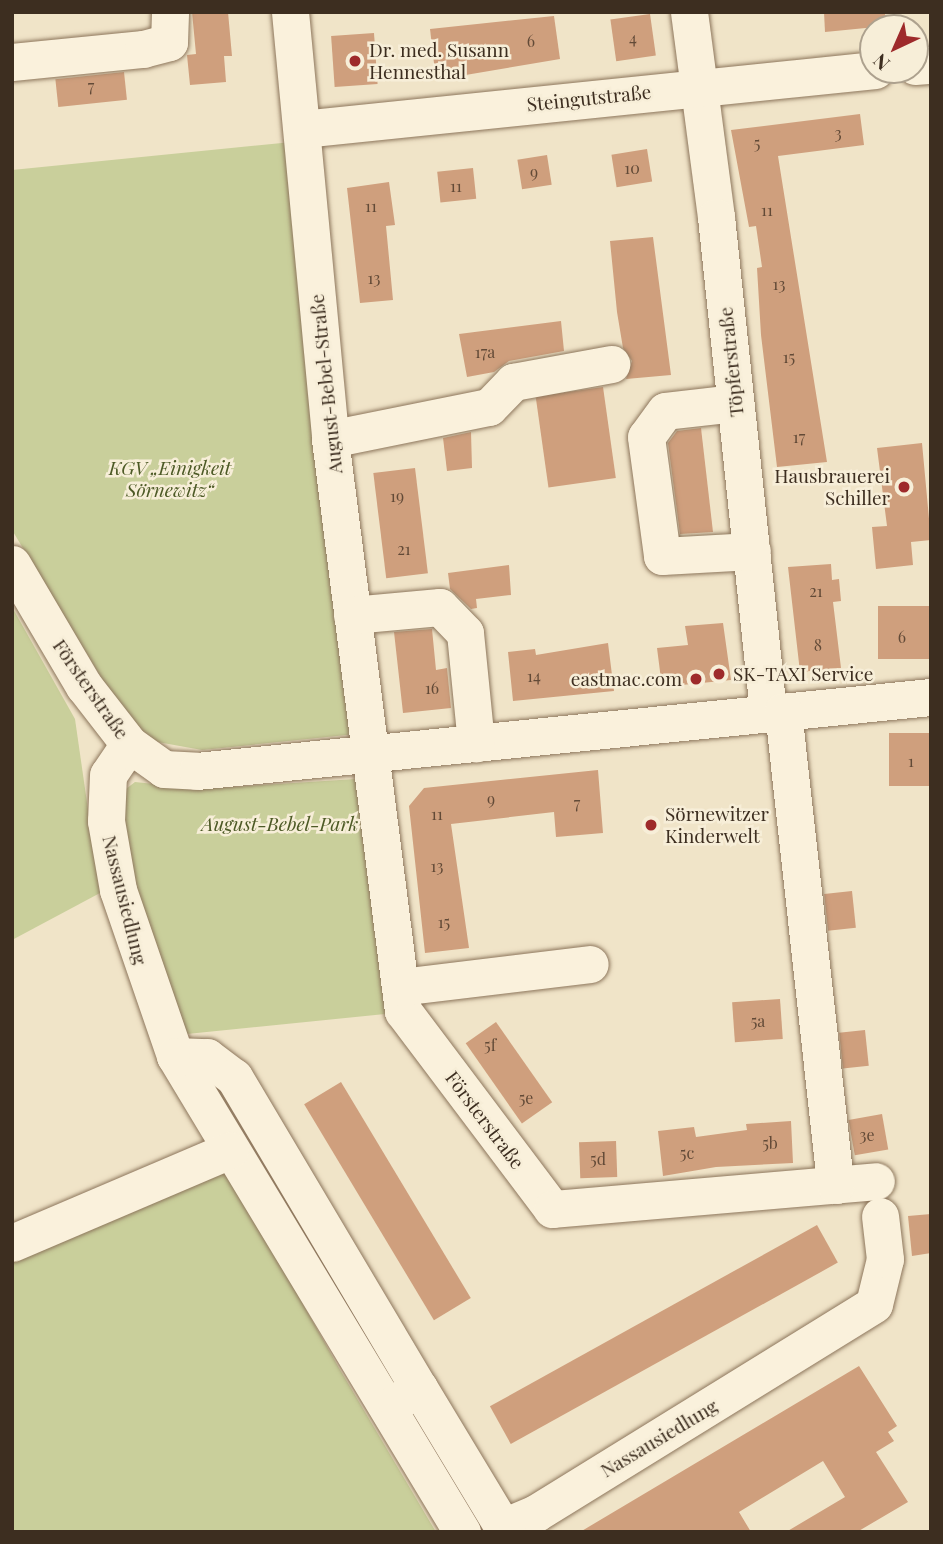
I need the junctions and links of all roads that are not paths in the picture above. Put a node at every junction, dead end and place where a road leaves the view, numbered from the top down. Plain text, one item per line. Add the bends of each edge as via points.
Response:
1 (170, 12) edge
2 (290, 12) edge
3 (689, 12) edge
4 (12, 62) edge
5 (859, 71) edge
6 (699, 86) junction
7 (302, 129) junction
8 (611, 364) dead end
9 (735, 403) junction
10 (330, 439) junction
11 (752, 551) junction
12 (12, 564) edge
13 (352, 615) junction
14 (931, 697) edge
15 (775, 712) junction
16 (476, 743) junction
17 (130, 744) junction
18 (369, 754) junction
19 (590, 964) dead end
20 (400, 987) junction
21 (175, 1056) junction
22 (230, 1150) junction
23 (835, 1185) junction
24 (878, 1198) joint
25 (12, 1243) edge
26 (419, 1388) junction
27 (384, 1408) junction
28 (462, 1532) edge

1 - 4 street via 169,42 143,49
2 - 7 street, August-Bebel-Straße
3 - 6 street, Töpferstraße
5 - 6 street, Steingutstraße
6 - 7 street, Steingutstraße
6 - 9 street, Töpferstraße
7 - 10 street, August-Bebel-Straße
8 - 10 street via 513,382 489,407
9 - 11 street, Töpferstraße
9 - 11 street via 665,411 646,438 662,556
10 - 13 street, August-Bebel-Straße
11 - 15 street, Töpferstraße
12 - 17 street, Försterstraße via 84,686
13 - 16 street via 440,607 457,624 465,633
13 - 18 street, August-Bebel-Straße
14 - 15 street, Försterstraße
15 - 16 street, Försterstraße
15 - 23 street
16 - 18 street, Försterstraße
17 - 18 street, Försterstraße via 164,769 197,771
17 - 21 street, Nassausiedlung via 108,775 106,821 118,890 143,974
18 - 20 street, Försterstraße
19 - 20 street
20 - 23 street, Försterstraße via 403,1011 552,1209
21 - 22 street, Nassausiedlung
21 - 26 street, Nassausiedlung via 207,1057 234,1077
22 - 25 street
22 - 27 street, Nassausiedlung
23 - 24 street, Försterstraße
24 - 26 street, Nassausiedlung via 885,1259 874,1304 536,1513 503,1527
26 - 27 street
27 - 28 street, Nassausiedlung

